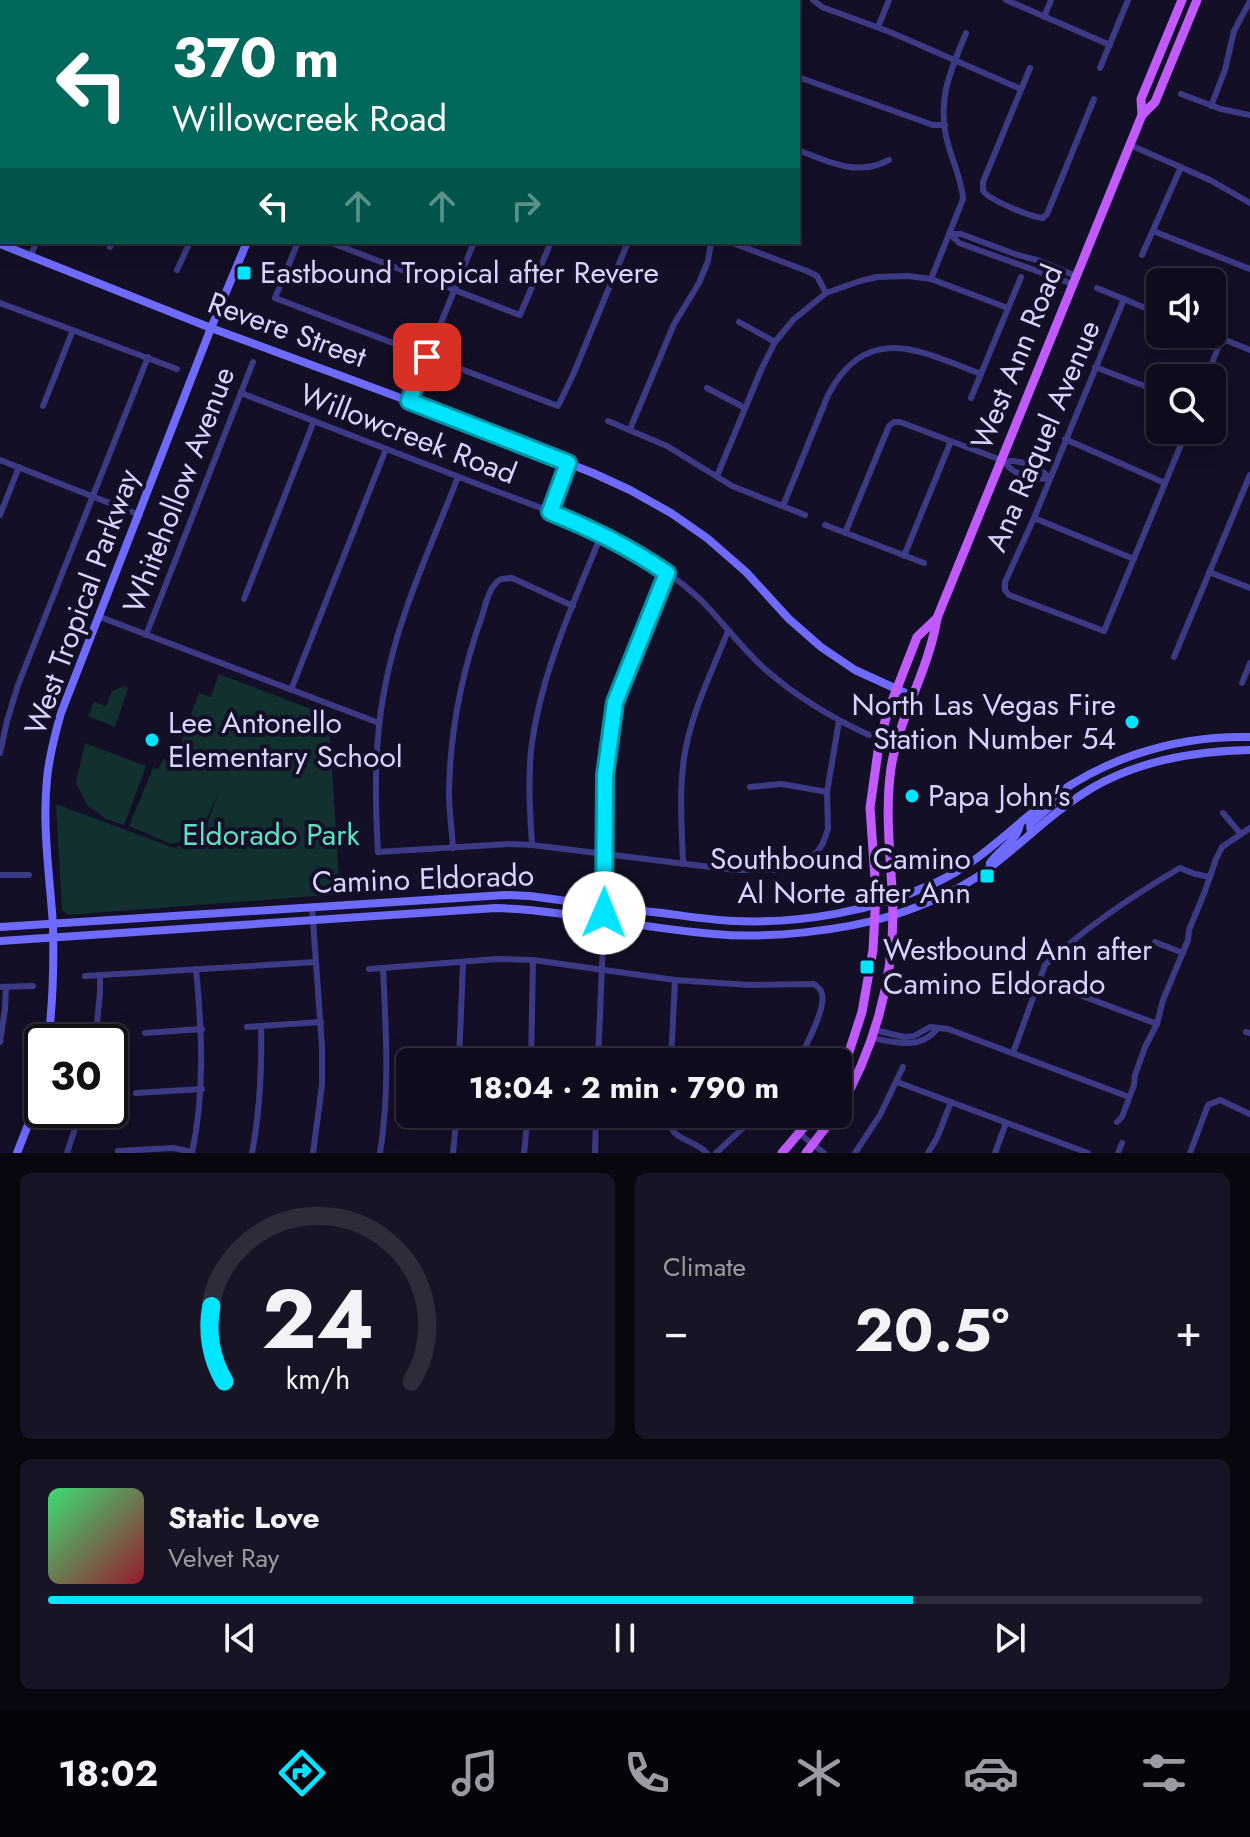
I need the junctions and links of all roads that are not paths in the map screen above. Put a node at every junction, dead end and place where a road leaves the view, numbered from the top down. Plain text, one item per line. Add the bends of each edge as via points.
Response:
1 (813, 0) edge
2 (889, 0) edge
3 (1006, 0) edge
4 (1051, 0) edge
5 (1128, 0) edge
6 (1182, 0) edge
7 (1197, 0) edge
8 (1250, 1) edge
9 (1044, 17) junction
10 (878, 27) junction
11 (966, 33) dead end
12 (1110, 45) junction
13 (955, 60) junction
14 (1030, 68) dead end
15 (1100, 68) dead end
16 (800, 78) edge
17 (1021, 89) junction
18 (1181, 94) dead end
19 (1094, 99) dead end
20 (1211, 106) junction
21 (1142, 115) junction
22 (1250, 115) edge
23 (945, 125) junction
24 (1130, 145) junction
25 (800, 151) edge
26 (889, 160) dead end
27 (1181, 167) junction
28 (1250, 203) edge
29 (1153, 231) junction
30 (950, 234) junction
31 (0, 244) edge
32 (35, 244) edge
33 (189, 244) edge
34 (246, 244) edge
35 (297, 244) edge
36 (334, 244) edge
37 (473, 244) edge
38 (550, 244) edge
39 (627, 244) edge
40 (711, 244) edge
41 (735, 244) edge
42 (1142, 255) dead end
43 (31, 256) junction
44 (1250, 269) edge
45 (177, 270) dead end
46 (1021, 277) dead end
47 (931, 279) junction
48 (1075, 280) junction
49 (1097, 288) dead end
50 (454, 290) junction
51 (826, 293) junction
52 (1124, 299) junction
53 (0, 303) edge
54 (1008, 308) junction
55 (1146, 308) edge
56 (739, 322) dead end
57 (211, 328) junction
58 (73, 330) junction
59 (1226, 340) edge
60 (775, 342) junction
61 (1250, 350) edge
62 (148, 357) junction
63 (427, 357) junction
64 (253, 362) dead end
65 (1095, 367) junction
66 (177, 369) dead end
67 (981, 374) junction
68 (1146, 387) edge
69 (707, 388) dead end
70 (241, 393) junction
71 (971, 398) dead end
72 (409, 401) junction
73 (43, 406) dead end
74 (745, 408) junction
75 (314, 421) junction
76 (608, 421) dead end
77 (630, 429) junction
78 (1065, 439) junction
79 (951, 441) junction
80 (1181, 444) edge
81 (386, 449) junction
82 (0, 460) edge
83 (1004, 461) junction
84 (568, 463) junction
85 (19, 467) junction
86 (1250, 475) edge
87 (717, 476) junction
88 (458, 477) junction
89 (1049, 478) junction
90 (1165, 483) junction
91 (93, 496) junction
92 (783, 506) junction
93 (550, 512) junction
94 (0, 515) edge
95 (140, 515) junction
96 (805, 515) dead end
97 (1034, 518) junction
98 (825, 525) dead end
99 (602, 533) junction
100 (845, 533) junction
101 (904, 556) junction
102 (1134, 559) junction
103 (924, 563) dead end
104 (1209, 572) junction
105 (667, 573) junction
106 (1250, 588) edge
107 (244, 599) dead end
108 (573, 606) junction
109 (100, 617) junction
110 (937, 618) junction
111 (728, 631) junction
112 (146, 635) junction
113 (1174, 657) dead end
114 (1250, 663) edge
115 (1242, 683) dead end
116 (896, 689) junction
117 (291, 690) junction
118 (912, 696) junction
119 (839, 721) junction
120 (379, 723) junction
121 (869, 735) dead end
122 (1250, 737) edge
123 (1250, 750) edge
124 (0, 753) edge
125 (750, 787) dead end
126 (827, 792) junction
127 (1055, 795) junction
128 (1223, 813) dead end
129 (1020, 823) junction
130 (1250, 828) edge
131 (1031, 833) junction
132 (1241, 834) junction
133 (532, 845) junction
134 (453, 848) junction
135 (605, 853) junction
136 (683, 864) junction
137 (985, 870) junction
138 (0, 875) edge
139 (29, 875) dead end
140 (1210, 877) junction
141 (892, 900) junction
142 (876, 904) junction
143 (312, 907) junction
144 (604, 907) junction
145 (893, 915) junction
146 (604, 919) junction
147 (875, 919) junction
148 (313, 921) junction
149 (52, 924) junction
150 (0, 927) edge
151 (53, 938) junction
152 (0, 941) edge
153 (1155, 942) dead end
154 (1183, 953) junction
155 (533, 960) junction
156 (316, 962) junction
157 (463, 962) junction
158 (383, 968) junction
159 (196, 969) junction
160 (369, 969) dead end
161 (601, 971) junction
162 (100, 975) junction
163 (85, 976) dead end
164 (675, 980) junction
165 (1040, 980) junction
166 (33, 986) dead end
167 (3, 987) edge
168 (321, 1022) junction
169 (51, 1024) edge
170 (97, 1024) edge
171 (1157, 1024) junction
172 (261, 1026) junction
173 (247, 1027) dead end
174 (202, 1029) junction
175 (145, 1033) dead end
176 (874, 1034) junction
177 (0, 1042) edge
178 (460, 1048) edge
179 (531, 1048) edge
180 (598, 1048) edge
181 (672, 1048) edge
182 (805, 1048) edge
183 (850, 1048) edge
184 (1013, 1053) junction
185 (903, 1067) dead end
186 (897, 1082) junction
187 (852, 1085) edge
188 (202, 1089) junction
189 (136, 1093) dead end
190 (1129, 1097) junction
191 (951, 1102) junction
192 (1250, 1114) edge
193 (1117, 1122) dead end
194 (1006, 1123) junction
195 (27, 1128) edge
196 (75, 1128) edge
197 (456, 1128) edge
198 (527, 1128) edge
199 (596, 1128) edge
200 (670, 1128) edge
201 (743, 1128) edge
202 (804, 1128) edge
203 (825, 1128) edge
204 (800, 1134) junction
205 (1060, 1143) junction
206 (1122, 1143) dead end
207 (813, 1144) junction
208 (118, 1151) dead end
209 (192, 1152) edge
210 (17, 1153) edge
211 (67, 1153) edge
212 (252, 1153) edge
213 (313, 1153) edge
214 (380, 1153) edge
215 (453, 1153) edge
216 (524, 1153) edge
217 (595, 1153) edge
218 (707, 1153) edge
219 (716, 1153) edge
220 (782, 1153) edge
221 (806, 1153) edge
222 (824, 1153) edge
223 (855, 1153) edge
224 (928, 1153) edge
225 (995, 1153) edge
226 (1056, 1153) edge
227 (1088, 1153) edge
228 (1118, 1153) edge
229 (1190, 1153) edge

1 - 10 street
2 - 10 street
3 - 9 street
4 - 9 street
5 - 12 street
6 - 21 main road, West Ann Road via 1141,99
7 - 21 main road, West Ann Road via 1155,102
8 - 20 street via 1234,31
9 - 12 street
10 - 13 street
11 - 13 street
12 - 15 street
13 - 17 street
13 - 23 street via 944,95
14 - 17 street
16 - 23 street
17 - 19 street via 983,191 1043,218
18 - 20 street
20 - 22 street
21 - 24 main road, West Ann Road
23 - 30 street via 963,188
24 - 27 street
24 - 48 main road, West Ann Road
25 - 26 street via 853,168 877,167
27 - 28 street
27 - 29 street
29 - 42 street
29 - 44 street
30 - 47 street
30 - 48 street via 959,243
31 - 43 main road, Revere Street
32 - 43 street
33 - 45 street
34 - 57 main road, West Tropical Parkway
35 - 63 street via 275,298
36 - 50 street
37 - 50 street
38 - 50 street via 520,315
39 - 63 street via 558,406
40 - 77 street via 699,283 674,324
41 - 51 street via 817,276
43 - 57 main road, Revere Street
46 - 54 street
47 - 51 street via 877,277
47 - 54 street
48 - 83 main road, West Ann Road
49 - 52 street
50 - 63 street
51 - 60 street
52 - 55 street
52 - 65 street, Ana Raquel Avenue
53 - 58 street
54 - 67 street
56 - 60 street
57 - 72 main road, Revere Street
57 - 95 main road, West Tropical Parkway
58 - 62 street
58 - 73 street
59 - 61 street
60 - 74 street
62 - 66 street
62 - 91 street
63 - 72 street
64 - 70 street, Whitehollow Avenue
65 - 68 street
65 - 78 street, Ana Raquel Avenue
67 - 71 street
67 - 92 street via 919,350 886,347 864,354 837,378
69 - 74 street
70 - 75 street, Willowcreek Road
70 - 112 street, Whitehollow Avenue
72 - 84 main road, Revere Street
74 - 87 street
75 - 81 street, Willowcreek Road
75 - 107 street
76 - 77 street
77 - 87 street
78 - 89 street, Ana Raquel Avenue
78 - 90 street
79 - 83 street
79 - 100 street via 900,422 889,426
79 - 101 street
80 - 90 street
81 - 88 street, Willowcreek Road
81 - 117 street
82 - 85 street
83 - 89 street via 1014,459
83 - 110 main road, West Ann Road
84 - 93 street
84 - 116 main road, Revere Street via 630,490 690,525 821,647
85 - 91 street
85 - 94 street
86 - 104 street
87 - 92 street
88 - 93 street, Willowcreek Road
88 - 120 street via 403,618
89 - 97 street, Ana Raquel Avenue
90 - 102 street
91 - 95 street
91 - 124 street via 18,685
92 - 96 street
93 - 99 street, Willowcreek Road
95 - 109 main road, West Tropical Parkway
97 - 102 street
97 - 102 street, Ana Raquel Avenue via 1005,582 1009,595 1104,631
98 - 100 street
99 - 105 street, Willowcreek Road
99 - 108 street
100 - 101 street
101 - 103 street
104 - 106 street
104 - 113 street
105 - 111 street, Willowcreek Road
105 - 135 street via 615,702 605,775
108 - 133 street via 538,707 531,753
108 - 134 street via 512,578 492,587 459,697 449,794
109 - 112 street
109 - 149 main road, West Tropical Parkway via 61,713 47,777
110 - 116 main road, West Ann Road via 917,637
110 - 118 main road, West Ann Road
111 - 119 street, Willowcreek Road via 798,696
111 - 136 street via 685,750
112 - 117 street
114 - 115 street
116 - 118 main road, Revere Street
116 - 142 main road, West Ann Road via 872,790
117 - 120 street
118 - 141 main road, West Ann Road via 888,793
119 - 121 street, Willowcreek Road
119 - 126 street
120 - 134 street via 378,852
122 - 127 main road via 1149,749 1090,773
123 - 131 main road via 1187,755 1132,770 1077,797
125 - 126 street via 782,784
126 - 136 street via 825,838 801,865 764,871
127 - 129 main road
127 - 131 main road via 1052,805 1030,824
128 - 132 street
129 - 137 main road via 1013,840
129 - 141 main road, Camino Eldorado via 954,874
130 - 132 street
131 - 137 main road
132 - 140 street via 1222,847
133 - 134 street
133 - 135 street
135 - 136 street
135 - 144 street
137 - 145 main road, Camino Eldorado
138 - 139 street
140 - 154 street
140 - 165 street via 1180,868 1164,877 1107,914 1045,965
141 - 142 main road, Camino Eldorado
141 - 145 main road, West Ann Road
142 - 144 main road, Camino Eldorado via 754,921
142 - 147 main road, West Ann Road
143 - 144 main road, Camino Eldorado via 505,895
143 - 148 street
143 - 149 main road, Camino Eldorado
144 - 146 street
145 - 147 main road, Camino Eldorado
145 - 176 main road, West Ann Road
146 - 147 main road, Camino Eldorado via 741,936
146 - 148 main road, Camino Eldorado via 496,908
146 - 161 street
147 - 183 main road, West Ann Road via 864,1004
148 - 151 main road, Camino Eldorado
148 - 156 street
149 - 150 main road, Camino Eldorado
149 - 151 main road, West Tropical Parkway
151 - 152 main road, Camino Eldorado
151 - 169 main road, West Tropical Parkway
153 - 154 street
154 - 171 street
155 - 157 street
155 - 161 street
155 - 179 street
156 - 159 street
156 - 168 street
157 - 158 street
157 - 178 street
158 - 160 street
158 - 214 street via 387,1054
159 - 162 street
159 - 174 street
161 - 164 street
161 - 180 street
162 - 163 street
162 - 170 street
164 - 181 street
164 - 182 street via 814,984 823,1003
165 - 171 street
165 - 184 street
166 - 167 street
167 - 177 street
168 - 172 street
168 - 213 street via 322,1085
171 - 190 street
172 - 173 street
172 - 212 street via 262,1073
174 - 175 street
174 - 188 street
176 - 184 street via 909,1044 938,1028 948,1029
176 - 187 main road, West Ann Road
184 - 190 street
185 - 186 street
186 - 191 street
186 - 223 street
188 - 189 street
188 - 209 street
190 - 193 street
191 - 194 street
191 - 224 street
192 - 229 street via 1220,1100 1212,1103
194 - 205 street
194 - 225 street
195 - 210 main road
196 - 211 street
197 - 215 street
198 - 216 street
199 - 217 street
200 - 218 street
201 - 219 street
202 - 204 main road
203 - 207 main road, West Ann Road
204 - 207 street
204 - 220 main road
205 - 226 street
205 - 227 street
206 - 228 street
207 - 221 main road, West Ann Road
207 - 222 street
208 - 209 street

